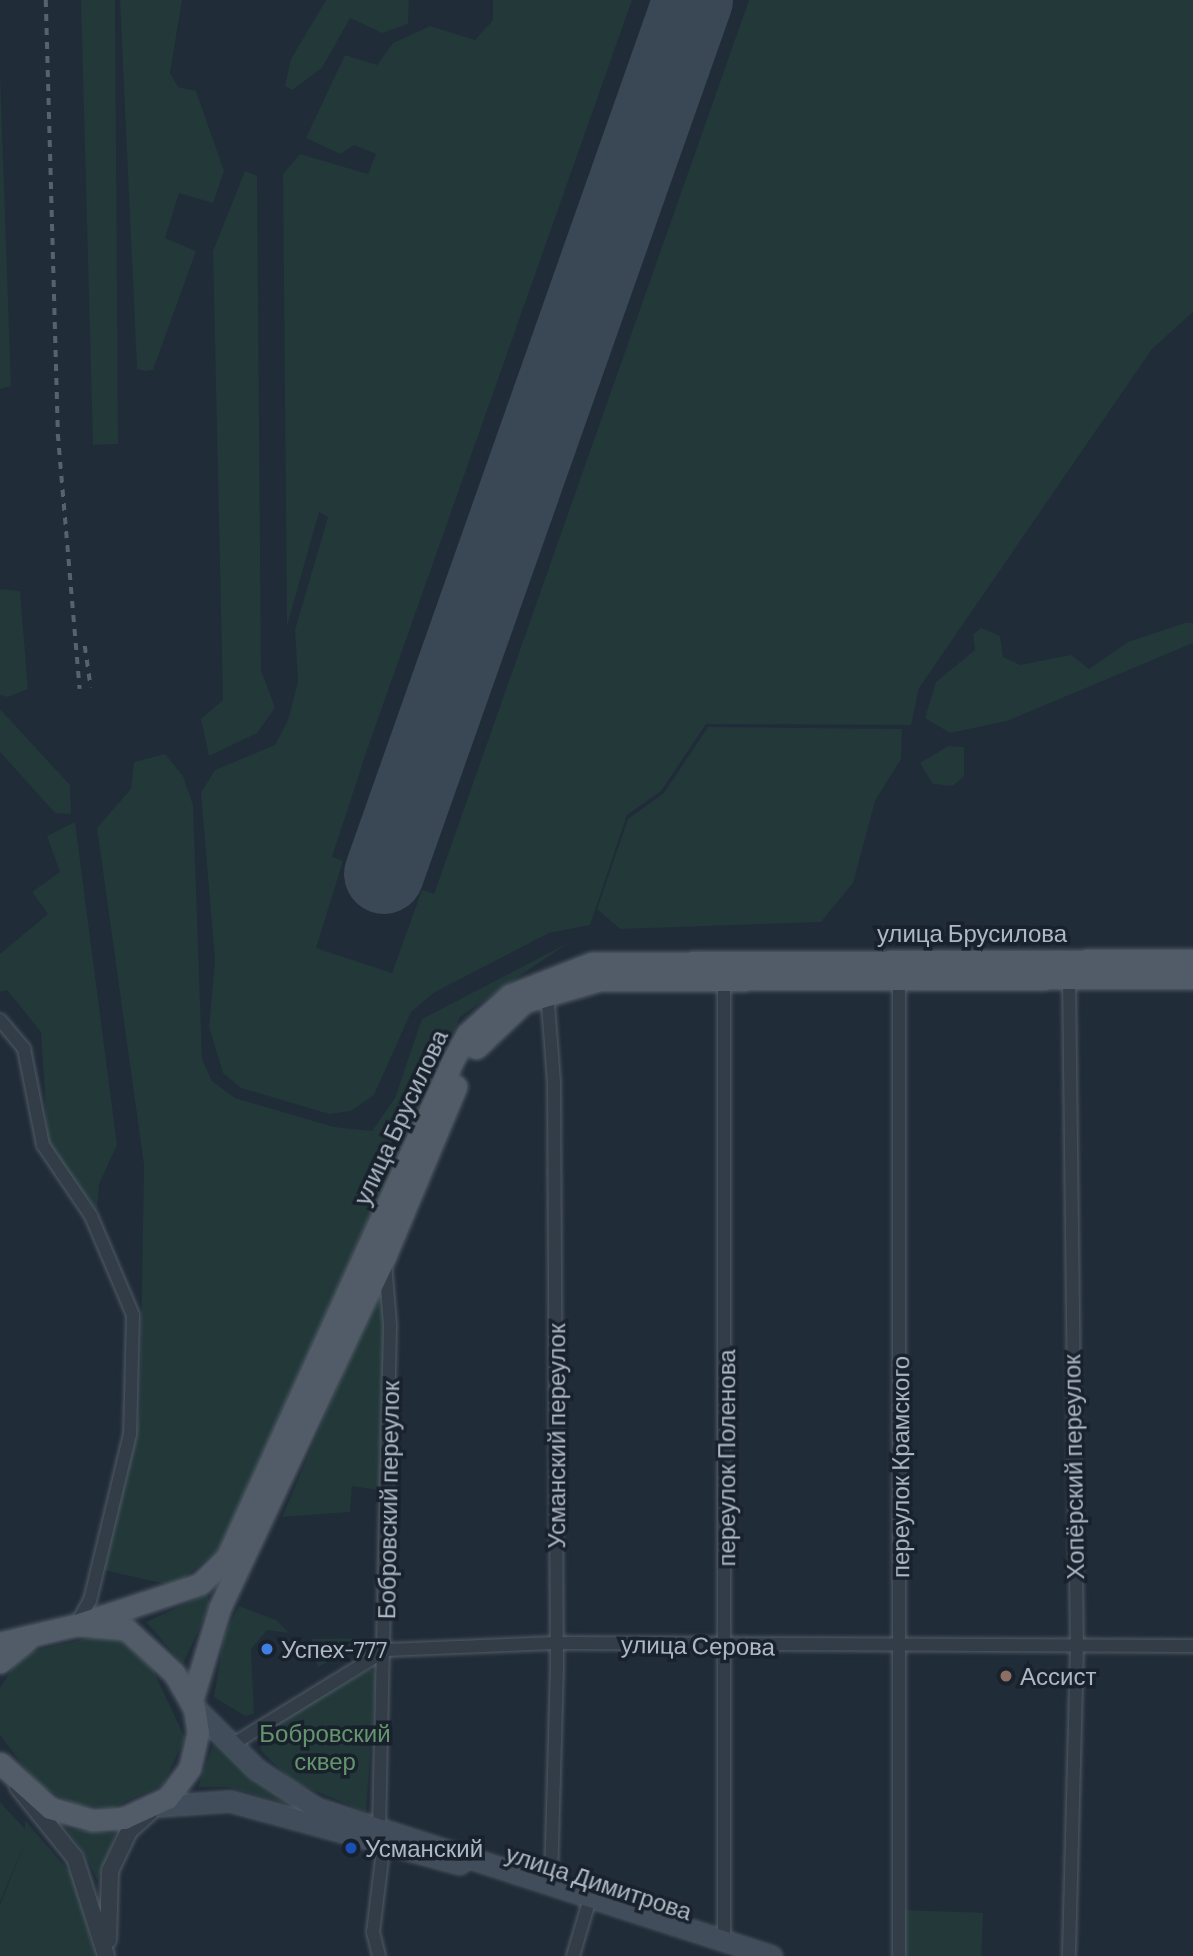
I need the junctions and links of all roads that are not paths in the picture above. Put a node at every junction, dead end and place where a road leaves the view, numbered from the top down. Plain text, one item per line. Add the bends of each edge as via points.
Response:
1 (1193, 960) edge
2 (724, 977) junction
3 (899, 977) junction
4 (1069, 977) junction
5 (1193, 978) edge
6 (547, 991) junction
7 (0, 1020) edge
8 (385, 1256) junction
9 (76, 1625) junction
10 (35, 1636) junction
11 (0, 1643) edge
12 (555, 1643) junction
13 (901, 1645) junction
14 (1193, 1646) edge
15 (726, 1647) junction
16 (1077, 1647) junction
17 (386, 1650) junction
18 (0, 1662) edge
19 (192, 1705) junction
20 (230, 1746) junction
21 (3, 1768) edge
22 (156, 1808) junction
23 (382, 1836) junction
24 (551, 1881) junction
25 (588, 1905) junction
26 (724, 1939) junction
27 (108, 1956) edge
28 (379, 1956) edge
29 (573, 1956) edge
30 (736, 1956) edge
31 (772, 1956) edge
32 (899, 1956) edge
33 (1069, 1956) edge

1 - 9 main road, улица Брусилова via 592,963 510,995 474,1027 452,1062 227,1557 200,1584
2 - 3 main road, улица Брусилова
2 - 6 main road, улица Брусилова via 599,980
2 - 15 street, переулок Поленова
3 - 4 main road, улица Брусилова
3 - 13 street, переулок Крамского
4 - 5 main road, улица Брусилова
4 - 16 street, Хопёрский переулок
6 - 8 main road, улица Брусилова via 491,1028 466,1062
6 - 12 street, Усманский переулок via 554,1083
7 - 9 street via 24,1049 48,1156 91,1216 132,1315 130,1434 90,1600
8 - 17 street, Бобровский переулок via 390,1325
8 - 19 main road, улица Брусилова via 220,1607
9 - 10 main road, улица Димитрова
9 - 19 main road, улица Димитрова via 116,1625 139,1636 166,1663
10 - 11 main road
10 - 18 main road, улица Димитрова
12 - 15 street, улица Серова
12 - 17 street, улица Серова
12 - 24 street, Усманский переулок
13 - 15 street, улица Серова
13 - 16 street, улица Серова
13 - 32 street, переулок Крамского
14 - 16 street, улица Серова
15 - 26 street, переулок Поленова
16 - 33 street, Хопёрский переулок
17 - 20 street, улица Серова
17 - 23 street, Бобровский переулок
19 - 20 main road, улица Димитрова
19 - 22 main road via 194,1759
20 - 23 main road, улица Димитрова via 287,1794
21 - 22 main road, улица Димитрова via 41,1804 78,1817 114,1820
21 - 27 street via 75,1858
22 - 23 main road, улица Димитрова via 230,1801
22 - 27 street via 129,1830 110,1871
23 - 24 main road
23 - 25 main road, улица Димитрова
23 - 28 street, Бобровский переулок via 373,1932
24 - 26 main road
25 - 29 street
25 - 30 main road, улица Димитрова
26 - 31 main road

